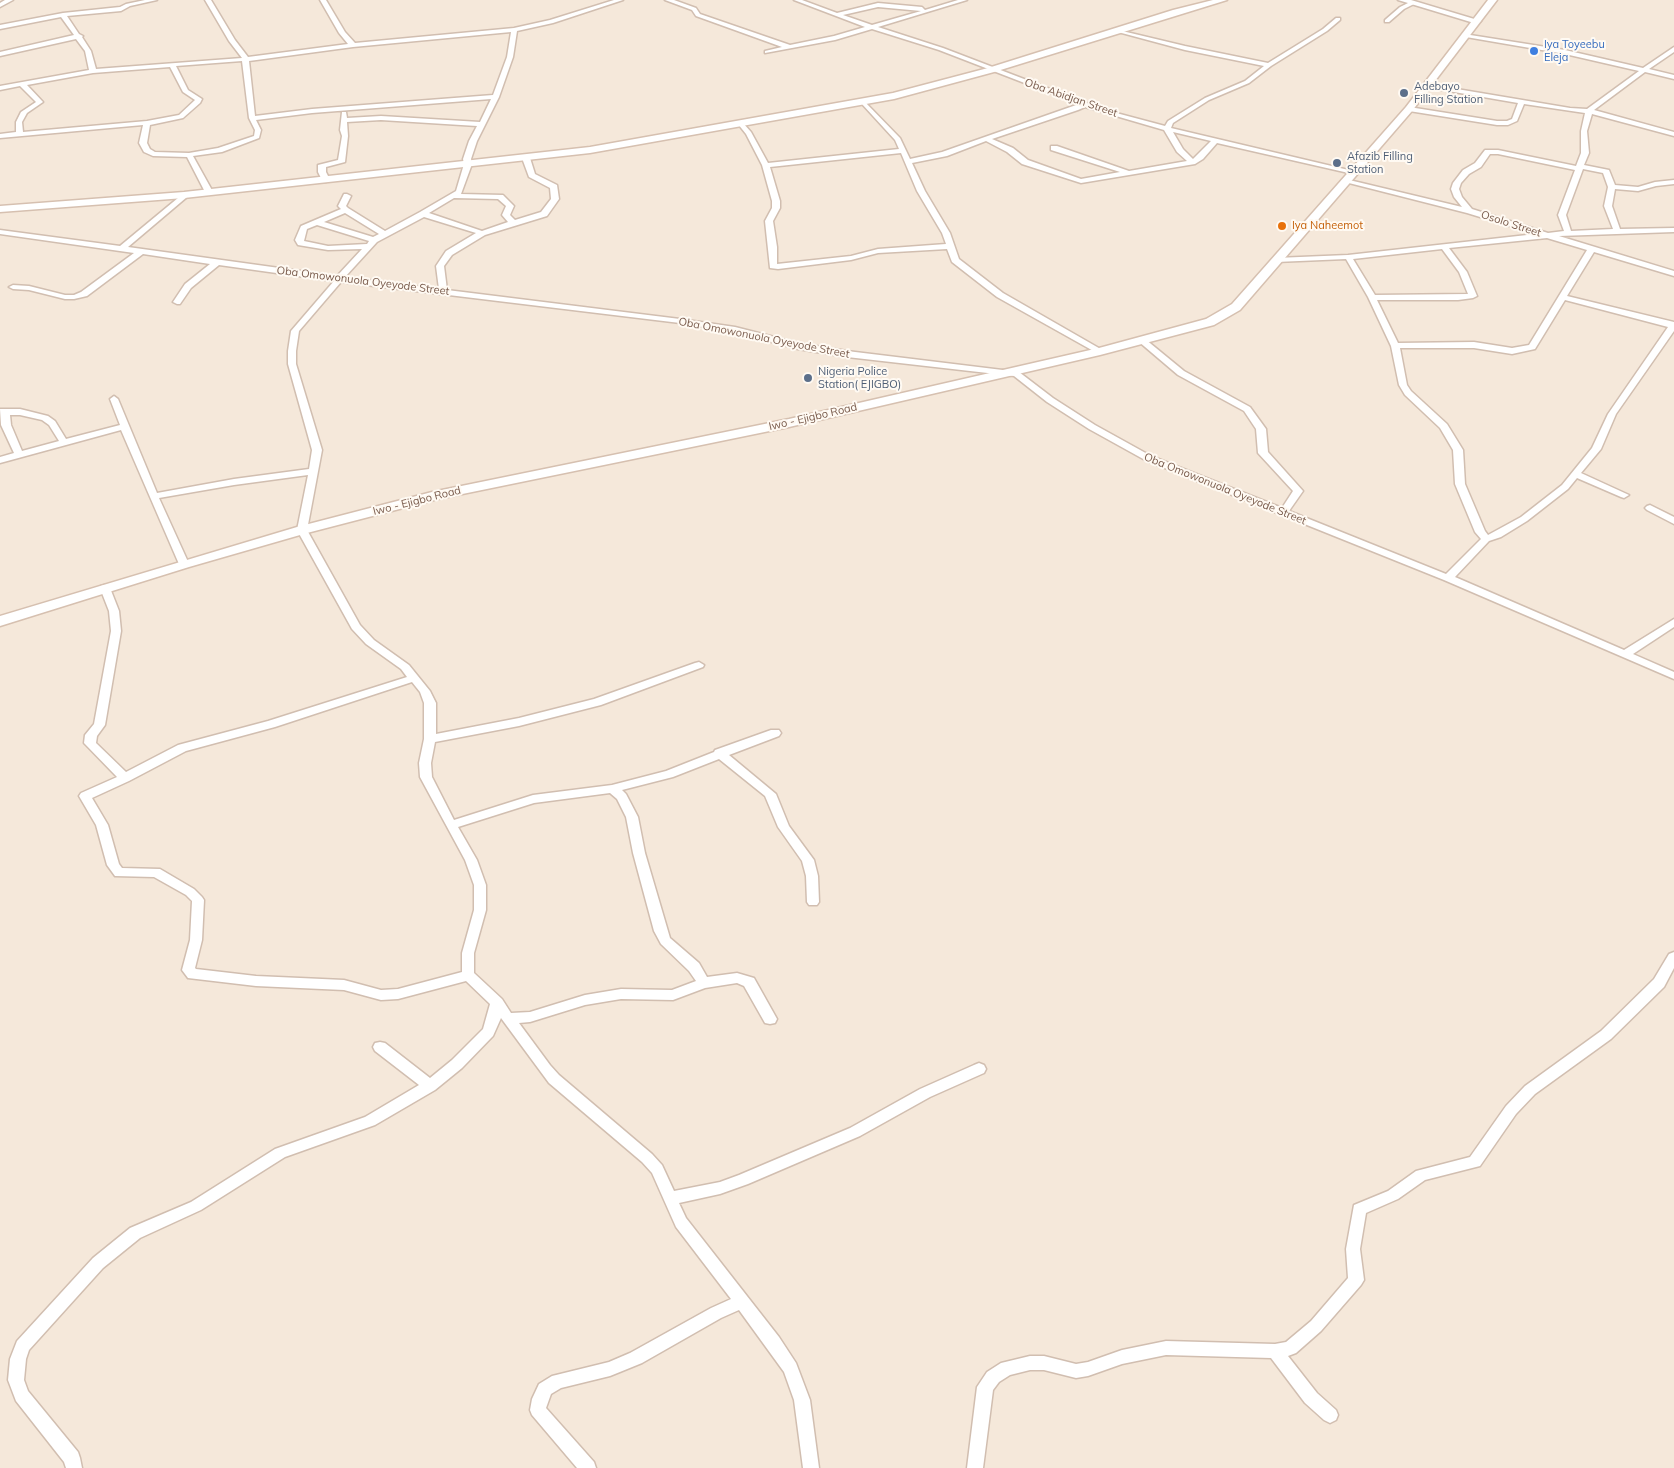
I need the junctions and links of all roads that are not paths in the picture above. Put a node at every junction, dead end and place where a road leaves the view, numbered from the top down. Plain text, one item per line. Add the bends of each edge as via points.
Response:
1 (10, 0) edge
2 (154, 0) edge
3 (208, 0) edge
4 (323, 0) edge
5 (620, 0) edge
6 (668, 0) edge
7 (797, 0) edge
8 (964, 0) edge
9 (1224, 0) edge
10 (1402, 0) edge
11 (1493, 0) edge
12 (126, 2) edge
13 (1412, 3) junction
14 (0, 5) edge
15 (892, 5) junction
16 (929, 10) junction
17 (64, 14) junction
18 (837, 15) junction
19 (907, 16) junction
20 (1338, 19) dead end
21 (1387, 21) dead end
22 (1477, 21) junction
23 (0, 27) edge
24 (870, 27) junction
25 (514, 30) junction
26 (1120, 31) junction
27 (1466, 35) junction
28 (80, 36) junction
29 (352, 45) junction
30 (790, 47) junction
31 (1674, 50) edge
32 (767, 52) dead end
33 (0, 54) edge
34 (246, 60) junction
35 (1269, 65) junction
36 (173, 66) junction
37 (992, 70) junction
38 (1644, 70) junction
39 (93, 71) junction
40 (1674, 77) edge
41 (22, 84) junction
42 (1427, 86) junction
43 (0, 88) edge
44 (496, 97) junction
45 (864, 103) junction
46 (1522, 103) junction
47 (1084, 104) junction
48 (345, 109) junction
49 (1409, 109) junction
50 (1589, 111) junction
51 (252, 118) junction
52 (343, 120) junction
53 (147, 123) junction
54 (482, 124) junction
55 (741, 124) junction
56 (1167, 129) junction
57 (20, 134) junction
58 (1674, 134) edge
59 (0, 136) edge
60 (986, 138) junction
61 (655, 139) joint
62 (1215, 141) junction
63 (1054, 148) dead end
64 (902, 151) junction
65 (189, 155) junction
66 (526, 158) junction
67 (907, 162) junction
68 (1192, 162) junction
69 (468, 164) junction
70 (766, 165) junction
71 (1580, 167) junction
72 (1128, 172) junction
73 (1349, 176) junction
74 (326, 180) junction
75 (1674, 182) edge
76 (1612, 187) junction
77 (209, 192) junction
78 (184, 195) junction
79 (347, 196) dead end
80 (455, 196) junction
81 (0, 208) edge
82 (345, 210) junction
83 (1469, 211) junction
84 (423, 214) junction
85 (316, 222) junction
86 (514, 224) junction
87 (1617, 230) junction
88 (1674, 230) edge
89 (1, 233) edge
90 (482, 233) junction
91 (1568, 233) junction
92 (383, 234) junction
93 (1544, 235) junction
94 (374, 240) junction
95 (367, 246) junction
96 (950, 246) junction
97 (1444, 247) junction
98 (122, 249) junction
99 (1591, 250) junction
100 (142, 251) junction
101 (1348, 257) junction
102 (1276, 260) junction
103 (217, 262) junction
104 (1674, 274) edge
105 (339, 279) junction
106 (13, 287) dead end
107 (443, 292) junction
108 (1372, 297) junction
109 (1562, 298) junction
110 (177, 302) dead end
111 (1674, 326) edge
112 (1142, 341) junction
113 (1395, 346) junction
114 (1100, 351) junction
115 (1004, 372) junction
116 (114, 399) dead end
117 (2, 412) edge
118 (124, 427) junction
119 (64, 442) junction
120 (19, 454) junction
121 (0, 460) edge
122 (314, 470) junction
123 (1576, 474) junction
124 (1624, 495) dead end
125 (156, 496) junction
126 (1650, 508) dead end
127 (1284, 512) junction
128 (1674, 521) edge
129 (302, 530) junction
130 (1486, 539) junction
131 (184, 564) junction
132 (1448, 578) junction
133 (105, 588) junction
134 (0, 621) edge
135 (1674, 622) edge
136 (1626, 654) junction
137 (699, 666) dead end
138 (1674, 676) edge
139 (414, 678) junction
140 (775, 733) dead end
141 (430, 739) junction
142 (719, 753) junction
143 (125, 778) junction
144 (612, 789) junction
145 (451, 825) junction
146 (813, 902) dead end
147 (1674, 957) edge
148 (468, 975) junction
149 (704, 983) junction
150 (497, 1003) junction
151 (509, 1018) junction
152 (770, 1019) dead end
153 (380, 1047) dead end
154 (979, 1069) dead end
155 (430, 1086) junction
156 (671, 1198) junction
157 (741, 1302) junction
158 (1275, 1351) junction
159 (1330, 1415) dead end
160 (74, 1468) edge
161 (588, 1468) edge
162 (811, 1468) edge
163 (975, 1468) edge

1 - 14 street
2 - 12 street
3 - 34 street
4 - 29 street
5 - 25 street
6 - 30 street via 694,9 698,15
7 - 18 street, Oba Abidjan Street
8 - 16 street
9 - 26 main road
10 - 13 street
11 - 22 main road, Iwo - Ejigbo Road
12 - 17 street via 121,9
13 - 21 street
13 - 22 street
15 - 16 street
15 - 18 street via 871,6
15 - 19 street
16 - 19 street
17 - 23 street
17 - 28 street
18 - 24 street, Oba Abidjan Street
19 - 24 street
20 - 35 street
22 - 27 main road, Iwo - Ejigbo Road
24 - 30 street
24 - 37 street, Oba Abidjan Street via 941,49
25 - 29 street
25 - 44 street via 510,58
26 - 35 street
26 - 37 main road
27 - 38 street
27 - 42 main road, Iwo - Ejigbo Road
28 - 33 street
28 - 39 street via 88,50
29 - 34 street
30 - 32 street
31 - 38 street
34 - 36 street
34 - 51 street
35 - 56 street via 1247,82 1207,99 1170,122
36 - 39 street
36 - 53 street via 185,91 199,99 198,102 181,117
37 - 45 main road
37 - 47 street, Oba Abidjan Street
38 - 40 street
38 - 50 street
39 - 41 street
41 - 43 street
41 - 57 street via 40,102 24,112 19,122
42 - 46 street
42 - 49 main road, Iwo - Ejigbo Road
44 - 48 street
44 - 54 street
45 - 55 main road
45 - 64 street via 898,139
46 - 49 street via 1514,120 1508,123
46 - 50 street
47 - 56 street, Oba Abidjan Street
47 - 60 street
48 - 51 street
48 - 52 street
49 - 73 main road, Iwo - Ejigbo Road
50 - 58 street
50 - 71 street via 1584,131 1585,153
51 - 65 street via 258,130 257,137 219,150
52 - 54 street via 380,118
52 - 74 street via 345,136 341,162 322,165
53 - 57 street
53 - 65 street via 143,143 149,152
54 - 69 street via 470,149
55 - 61 main road
55 - 70 street
56 - 62 street, Oba Abidjan Street
56 - 68 street
57 - 59 street
60 - 67 street via 944,154
60 - 72 street via 1025,162 1078,180
61 - 66 main road
62 - 68 street
62 - 73 street, Oba Abidjan Street
63 - 72 street
64 - 67 street
64 - 70 street
65 - 77 street
66 - 69 main road
66 - 86 street via 532,175 554,188 555,198 544,214
67 - 96 street
68 - 72 street
69 - 74 main road
69 - 80 street via 461,188
70 - 96 street via 776,201 769,221 773,266 851,258 878,251
71 - 76 street via 1606,172
71 - 83 street via 1488,152 1457,183 1455,190
71 - 91 street via 1562,215
73 - 83 street, Osolo Street
73 - 102 main road, Iwo - Ejigbo Road
74 - 77 main road
75 - 76 street via 1638,189
76 - 87 street via 1608,206
77 - 78 main road
78 - 81 main road
78 - 98 street
79 - 82 street via 342,206
80 - 84 street
80 - 86 street via 500,197 510,206 506,215
82 - 85 street
82 - 92 street
83 - 93 street, Osolo Street
84 - 90 street
84 - 92 street
85 - 94 street
85 - 95 street via 301,231 301,244 328,248
86 - 90 street
87 - 88 street
87 - 91 street
89 - 98 street, Oba Omowonuola Oyeyode Street
90 - 107 street via 449,253 441,264
91 - 93 street
92 - 94 street
93 - 97 street
93 - 99 street, Osolo Street
94 - 95 street
95 - 105 street
96 - 114 street via 955,260 964,269 1000,295
97 - 101 street
97 - 108 street via 1463,272 1473,296
98 - 100 street, Oba Omowonuola Oyeyode Street
99 - 104 street, Osolo Street
99 - 109 street
100 - 103 street, Oba Omowonuola Oyeyode Street
100 - 106 street via 84,294 74,297
101 - 102 street
101 - 108 street
102 - 112 main road, Iwo - Ejigbo Road via 1231,311 1210,322
103 - 105 street, Oba Omowonuola Oyeyode Street
103 - 110 street via 188,286
105 - 107 street, Oba Omowonuola Oyeyode Street
105 - 122 street via 302,320 292,345 292,364 316,443
107 - 115 street, Oba Omowonuola Oyeyode Street via 735,330 847,354
108 - 113 street
109 - 111 street
109 - 113 street via 1532,348 1522,351 1474,345
111 - 123 street via 1612,414 1594,452
112 - 114 main road, Iwo - Ejigbo Road
112 - 127 street via 1181,373 1247,409 1261,429 1263,453 1298,491
113 - 130 street via 1403,385 1418,404 1444,426 1458,450 1460,484 1470,512
114 - 115 main road, Iwo - Ejigbo Road
115 - 127 street, Oba Omowonuola Oyeyode Street via 1016,374 1092,428 1148,458
115 - 129 main road, Iwo - Ejigbo Road via 798,421 437,495
116 - 118 street
117 - 119 street via 45,418
117 - 120 street
118 - 119 street
118 - 125 street
119 - 120 street
120 - 121 street
122 - 125 street
122 - 129 street
123 - 124 street
123 - 130 street via 1524,519
125 - 131 street
126 - 128 street
127 - 132 street, Oba Omowonuola Oyeyode Street
129 - 131 main road, Iwo - Ejigbo Road
129 - 139 street via 356,627
130 - 132 street
131 - 133 main road, Iwo - Ejigbo Road
132 - 136 street, Oba Omowonuola Oyeyode Street
133 - 134 main road, Iwo - Ejigbo Road
133 - 143 street via 114,611 116,631 99,725 91,735 90,743
135 - 136 street
136 - 138 street, Oba Omowonuola Oyeyode Street
137 - 141 street via 589,704 519,722
139 - 141 street via 430,703
139 - 143 street via 271,724 182,748
140 - 142 street
141 - 145 street via 426,777
142 - 144 street via 669,774
142 - 146 street via 770,794 784,827 808,860
143 - 148 street via 85,796 102,825 113,865 119,873 156,872 198,900 196,940 188,970 193,974 344,985 381,995 398,994
144 - 145 street via 533,799
144 - 149 street via 622,797 632,817 660,931 665,941 694,967
145 - 148 street via 472,860 480,885 480,910 468,953
147 - 158 street via 1659,983 1606,1035 1530,1090 1511,1110 1475,1162 1421,1175 1393,1195 1359,1209 1353,1249 1356,1280 1316,1326 1290,1348
148 - 150 street
149 - 151 street via 673,995 620,994 585,1000 530,1017
149 - 152 street via 744,979 749,982
150 - 151 street
150 - 155 street via 488,1032
151 - 156 street via 544,1069 657,1169
153 - 155 street
154 - 156 street via 924,1093 855,1132 743,1180
155 - 160 street via 370,1121 280,1153 196,1206 135,1233 98,1263 23,1346 18,1359 16,1380 22,1396 72,1458
156 - 157 street via 682,1222
157 - 161 street via 636,1358 610,1369 558,1381 545,1389 538,1410
157 - 162 street via 774,1342 790,1368 802,1400
158 - 159 street via 1311,1398
158 - 163 street via 1166,1348 1076,1371 1044,1363 1007,1368 993,1376 985,1387

